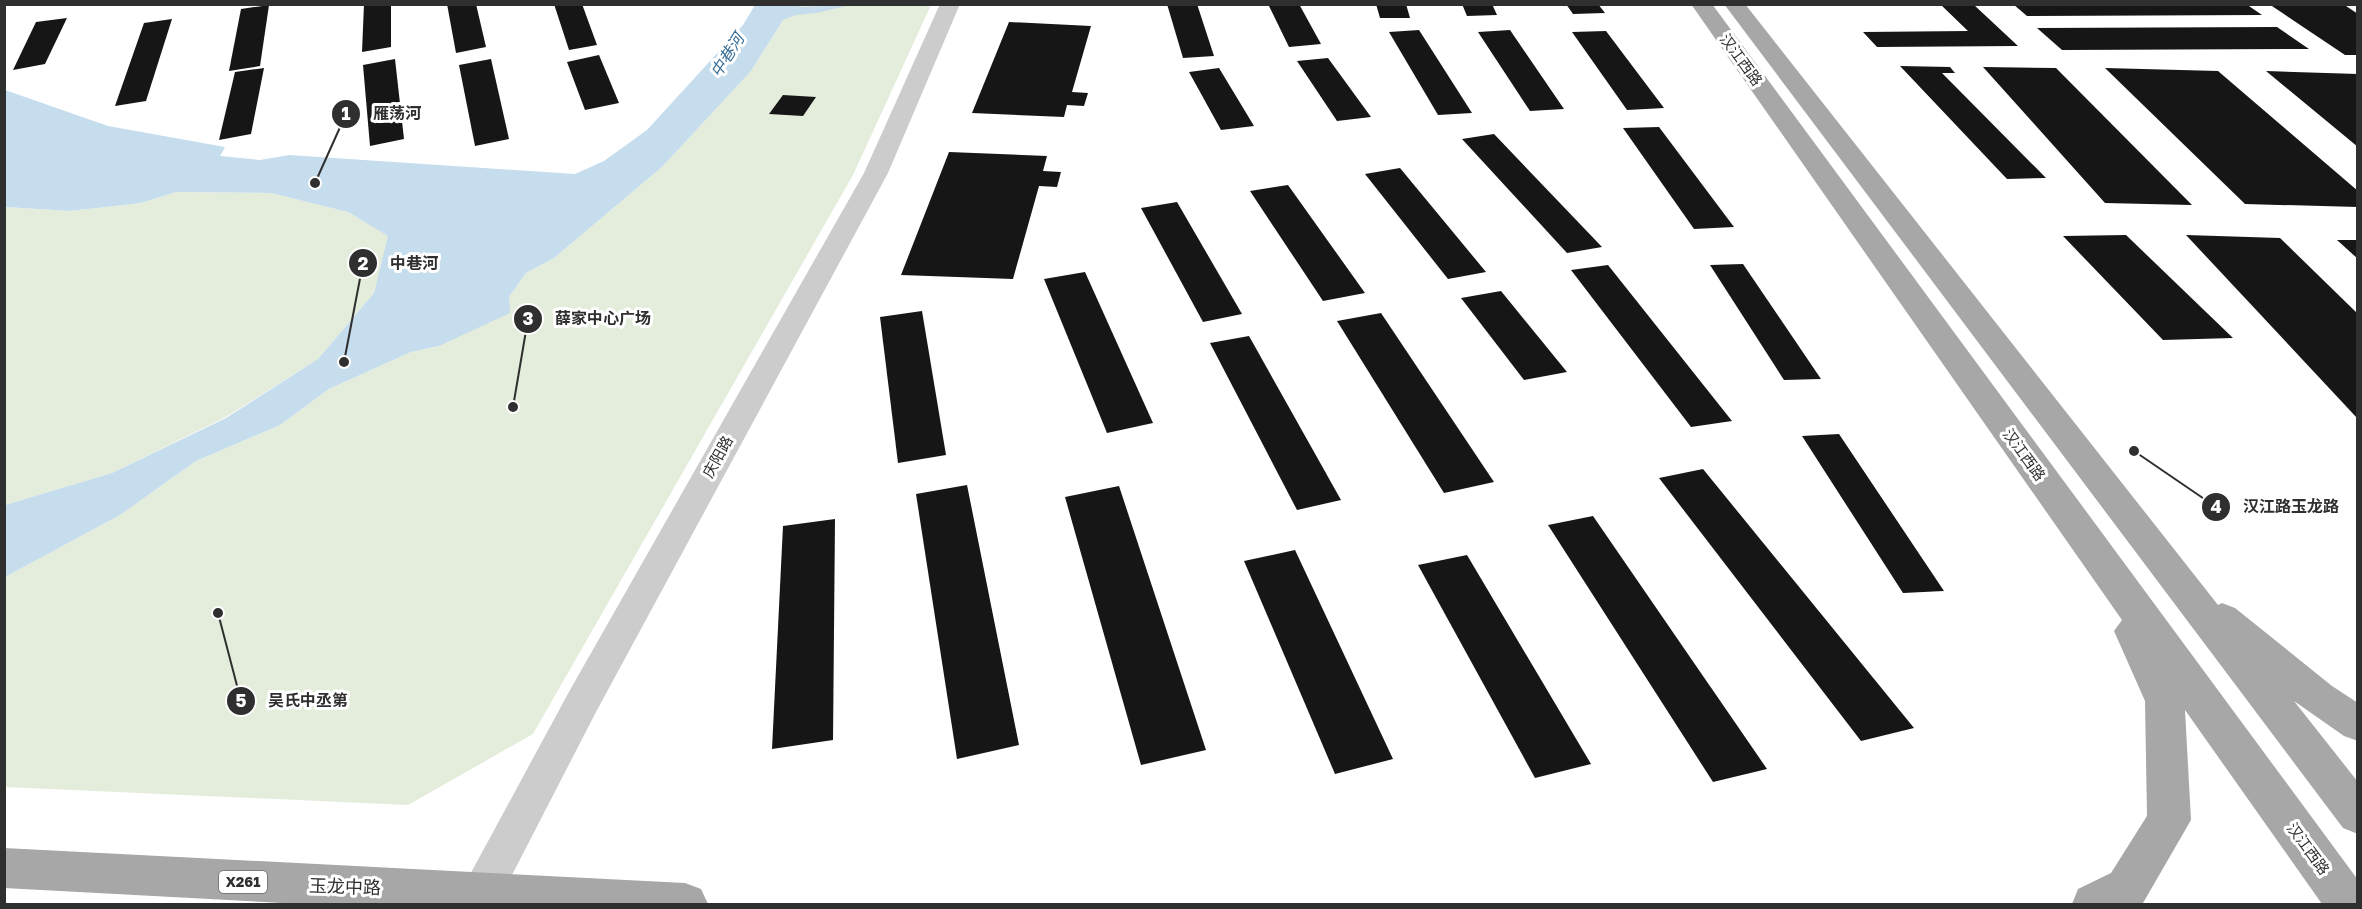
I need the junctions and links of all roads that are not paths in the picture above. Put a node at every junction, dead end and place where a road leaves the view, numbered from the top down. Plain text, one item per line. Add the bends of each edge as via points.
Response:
1 (950, 4) edge
2 (1701, 4) edge
3 (1734, 4) edge
4 (2103, 563) junction
5 (2176, 579) junction
6 (2358, 724) edge
7 (2358, 815) edge
8 (4, 868) edge
9 (478, 898) edge
10 (685, 904) edge
11 (2094, 904) edge
12 (2348, 904) edge

1 - 9 street, 庆阳路 via 876,173
2 - 4 main road, 汉江西路
3 - 5 main road, 汉江西路
4 - 11 main road via 2165,701 2169,820 2127,888
4 - 12 main road, 汉江西路
5 - 6 main road via 2318,698
5 - 7 main road, 汉江西路
8 - 9 main road, 玉龙中路 / X261
9 - 10 main road, 玉龙中路 / X261

